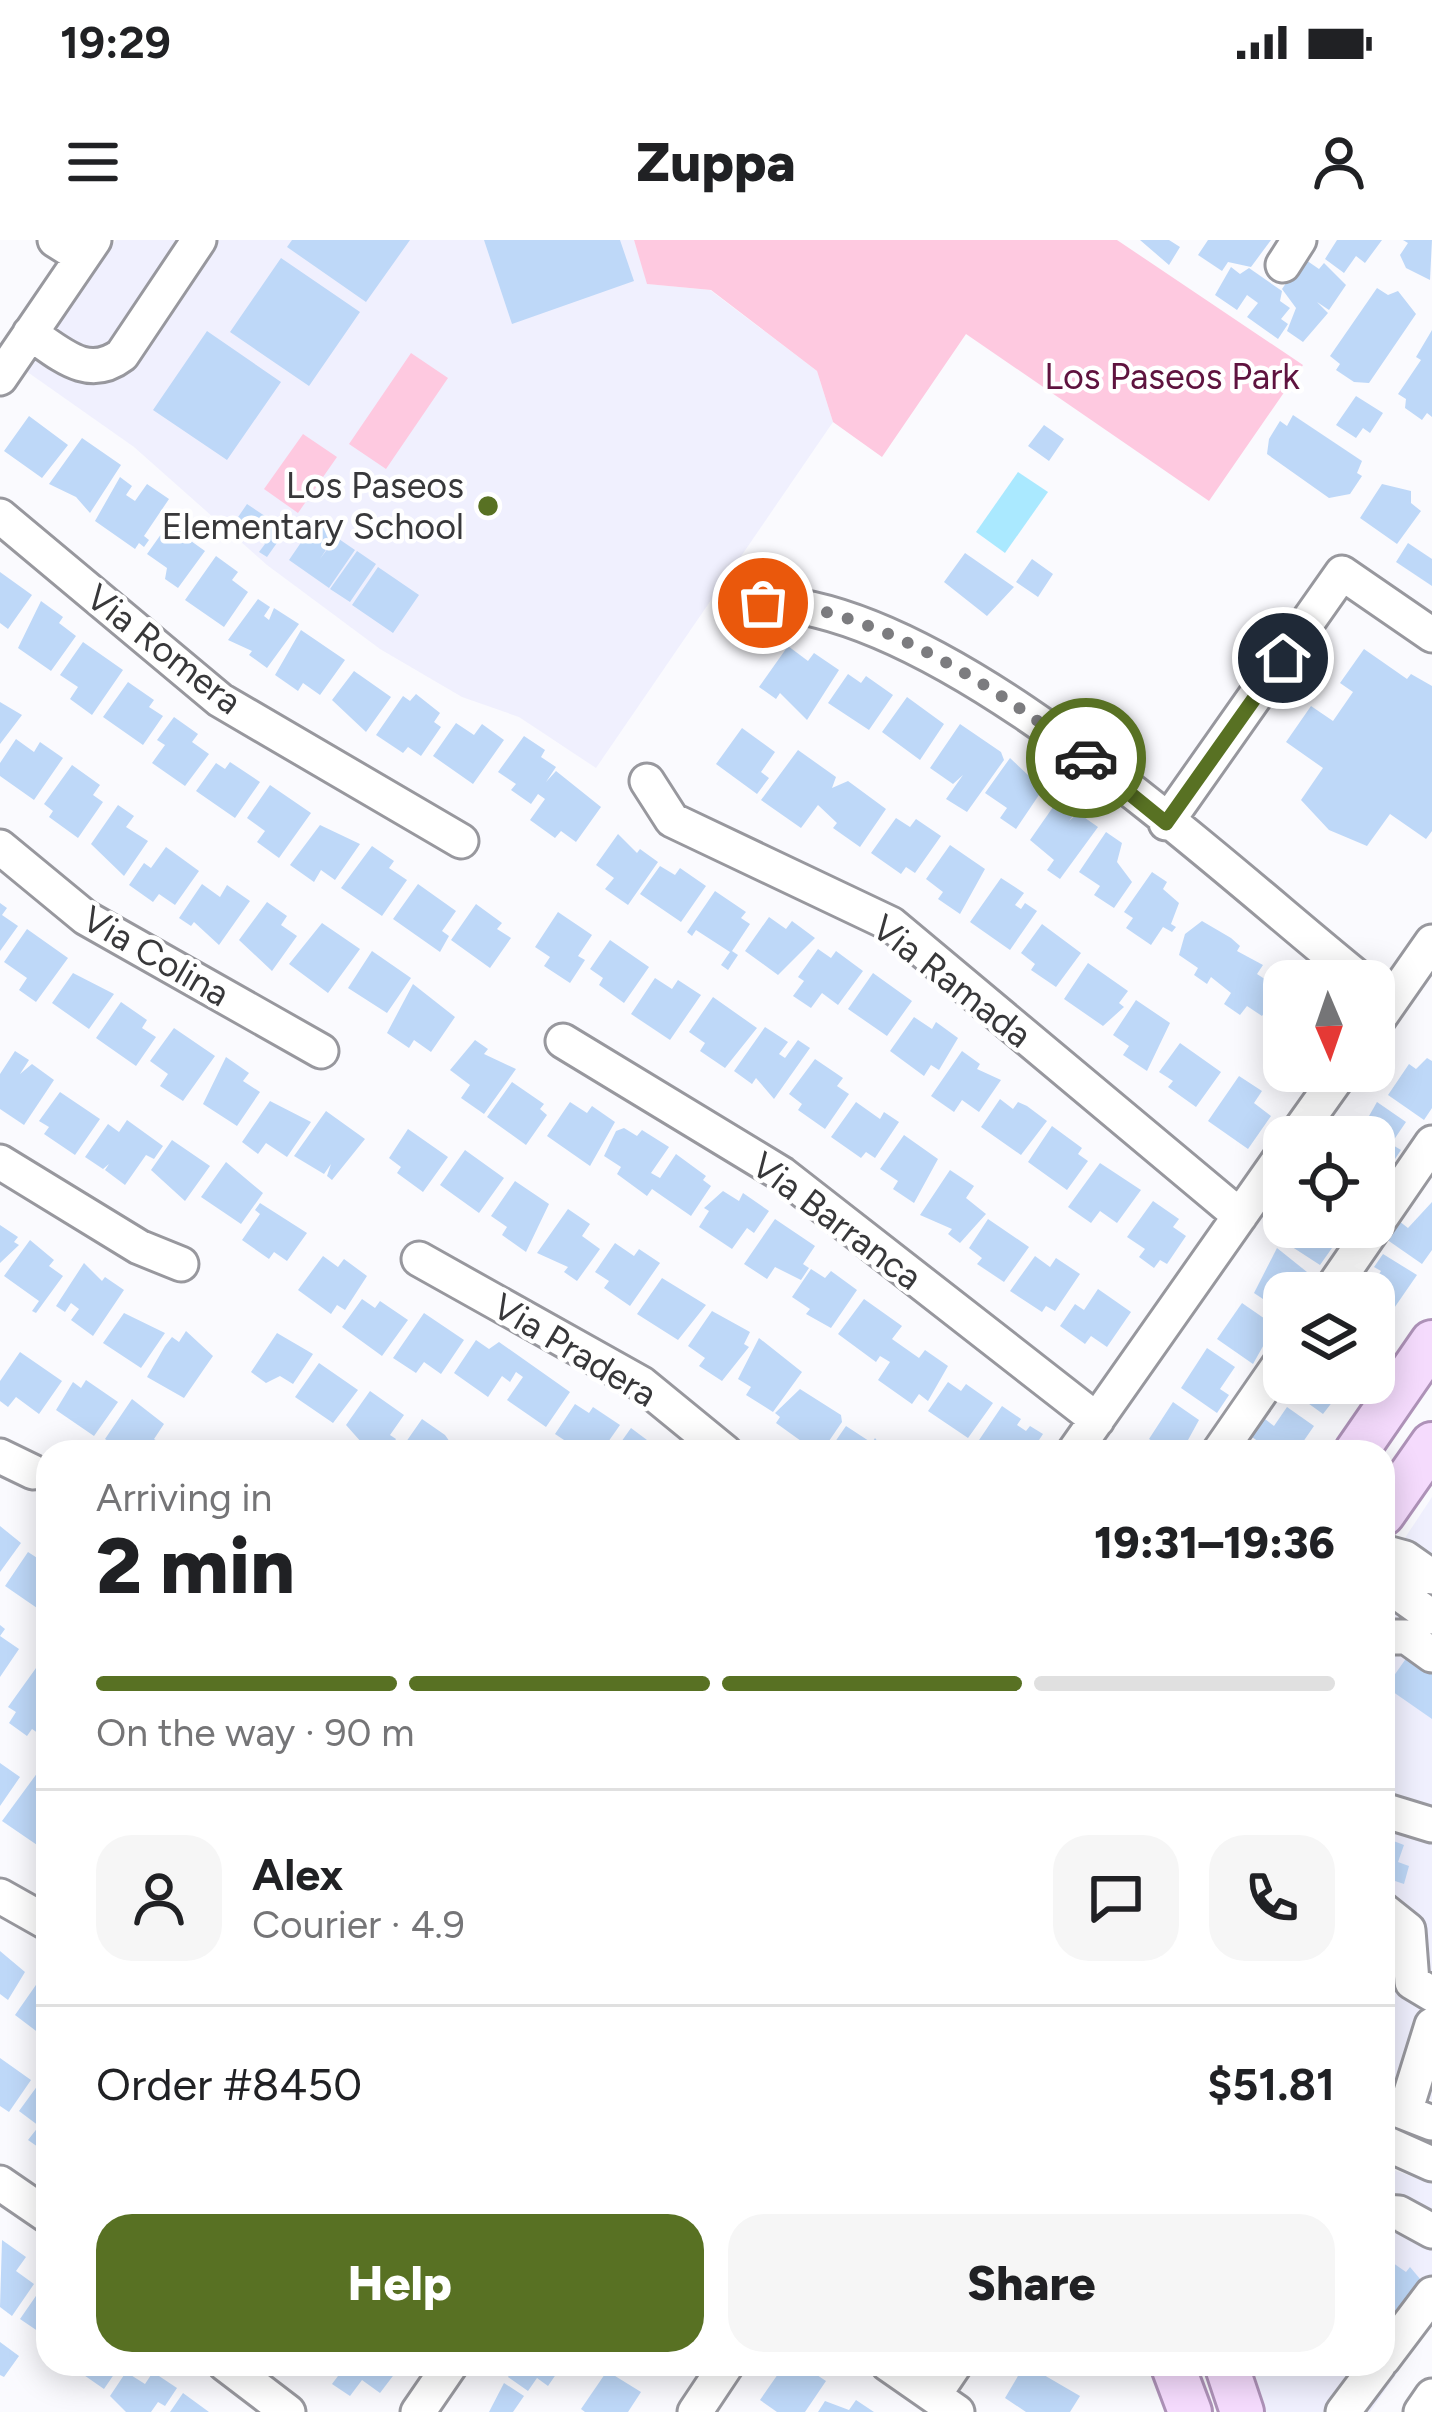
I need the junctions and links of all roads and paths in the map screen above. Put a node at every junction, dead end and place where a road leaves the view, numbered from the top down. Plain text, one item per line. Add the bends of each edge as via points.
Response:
1 (199, 240) edge
2 (77, 246) edge
3 (30, 332) junction
4 (0, 378) edge
5 (0, 516) edge
6 (763, 603) dead end
7 (1432, 634) edge
8 (647, 781) dead end
9 (1166, 823) junction
10 (461, 841) dead end
11 (0, 847) edge
12 (1432, 942) edge
13 (1336, 960) edge
14 (1395, 987) edge
15 (563, 1041) dead end
16 (321, 1051) dead end
17 (1432, 1143) edge
18 (0, 1162) edge
19 (1263, 1183) edge
20 (1240, 1216) junction
21 (419, 1259) dead end
22 (181, 1264) dead end
23 (1343, 1272) edge
24 (1432, 1342) edge
25 (1263, 1388) edge
26 (1096, 1420) junction
27 (710, 1440) edge
28 (1082, 1440) edge
29 (1227, 1440) edge
30 (1364, 1440) edge
31 (1432, 1444) edge
32 (0, 1456) edge
33 (33, 1472) dead end
34 (1395, 1497) edge
35 (1395, 1555) edge
36 (1432, 1577) edge
37 (1395, 1591) edge
38 (1432, 1617) edge
39 (1395, 1637) edge
40 (1432, 1654) edge
41 (1395, 1814) edge
42 (1432, 1825) edge
43 (0, 1897) edge
44 (36, 1916) edge
45 (1395, 1920) edge
46 (1432, 1994) edge
47 (1432, 2025) edge
48 (1407, 2113) edge
49 (1395, 2147) edge
50 (1432, 2164) edge
51 (0, 2183) edge
52 (36, 2208) edge
53 (1395, 2213) edge
54 (1432, 2231) edge
55 (1432, 2294) edge
56 (1395, 2343) edge
57 (241, 2376) edge
58 (444, 2376) edge
59 (719, 2376) edge
60 (905, 2376) edge
61 (1176, 2376) edge
62 (1230, 2376) edge
63 (1370, 2376) edge
64 (1432, 2396) edge
65 (945, 2404) edge
66 (288, 2412) edge
67 (418, 2412) edge
68 (695, 2412) edge
69 (1190, 2412) edge
70 (1242, 2412) edge
71 (1343, 2412) edge
72 (1421, 2412) edge

1 - 3 street via 109,366 94,370
2 - 3 street
3 - 4 street
5 - 10 street, Via Romera via 220,700
6 - 9 street via 803,603 1028,711
7 - 9 street via 1342,573
8 - 20 street, Via Ramada via 672,820 891,924
9 - 13 street
11 - 16 street, Via Colina via 86,919
12 - 14 street
15 - 26 street, Via Barranca via 782,1174
17 - 23 street
18 - 22 street
19 - 20 street
20 - 26 street
21 - 27 street, Via Pradera via 641,1384
24 - 30 main road
25 - 29 street
26 - 28 street
31 - 34 main road
32 - 33 street
35 - 36 street
37 - 38 street
39 - 40 street
41 - 42 street
43 - 44 street
45 - 46 street via 1413,1942 1412,1982
47 - 48 street
49 - 50 street
51 - 52 street
53 - 54 street
55 - 56 street
57 - 66 street
58 - 67 street
59 - 68 street
60 - 65 street
61 - 69 main road
62 - 70 main road
63 - 71 street
64 - 72 street

